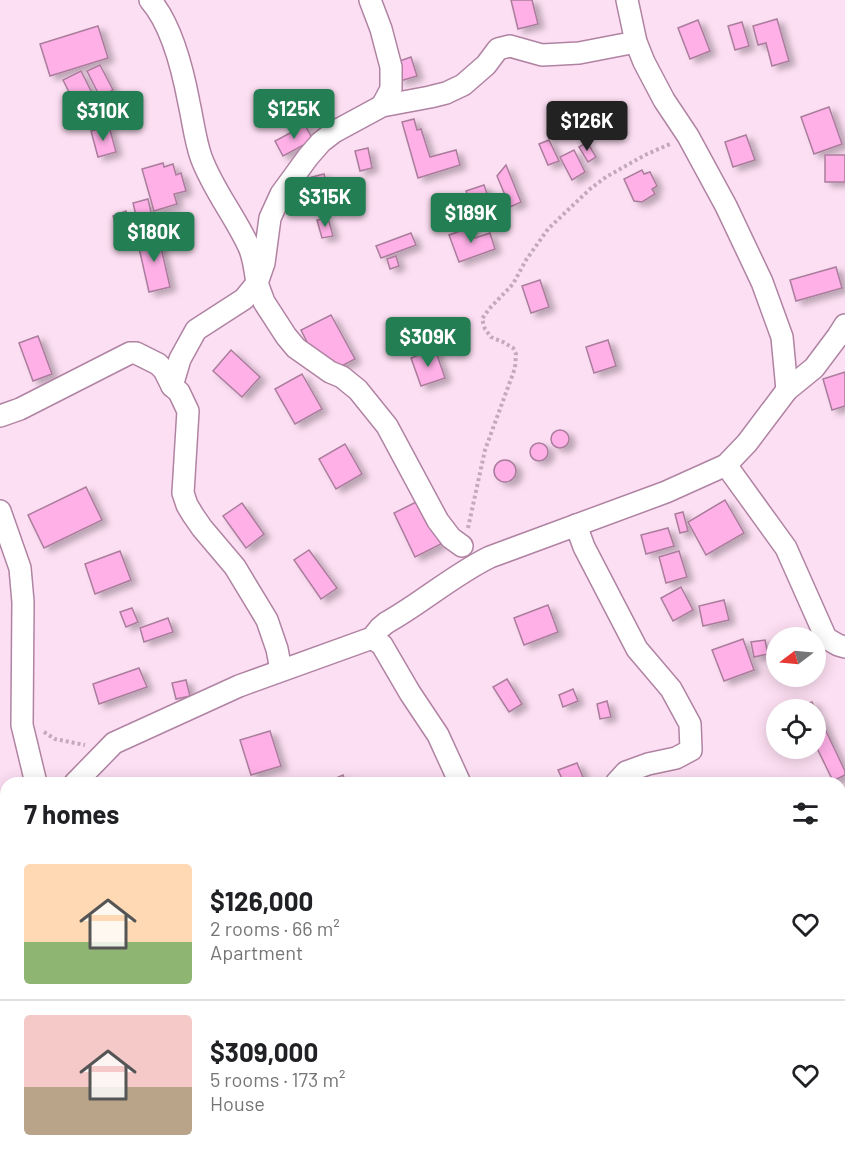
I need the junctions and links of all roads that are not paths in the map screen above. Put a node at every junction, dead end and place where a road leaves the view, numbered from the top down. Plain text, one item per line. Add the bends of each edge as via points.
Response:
1 (150, 0) edge
2 (370, 0) edge
3 (627, 0) edge
4 (636, 42) junction
5 (382, 106) junction
6 (257, 283) junction
7 (845, 325) edge
8 (172, 386) junction
9 (787, 390) junction
10 (0, 416) edge
11 (726, 465) junction
12 (0, 511) edge
13 (576, 525) junction
14 (462, 546) road end
15 (372, 638) junction
16 (845, 646) edge
17 (281, 670) junction
18 (35, 777) edge
19 (80, 777) edge
20 (457, 777) edge
21 (621, 777) edge

1 - 6 street via 177,54 200,155 250,249
2 - 5 street via 391,67 391,89
3 - 4 street
4 - 5 street via 579,53 542,55 510,46 498,49 463,85 446,93
4 - 9 street via 663,100 688,136 726,206 762,282 782,337
5 - 6 street via 321,142 281,194 270,218
6 - 8 street via 244,299 196,330 180,359
6 - 14 street via 264,302 296,348 342,377 368,400 387,426 438,521
7 - 9 street via 813,368
8 - 10 street via 158,363 130,353
8 - 17 street via 188,411 183,493 187,505 236,567 260,607 273,634
9 - 11 street
11 - 13 street
11 - 16 street via 786,548 826,638
12 - 18 street via 20,568 24,644 22,725
13 - 15 street via 467,568 386,623
13 - 21 street via 637,649 671,688 690,724 691,750 626,772
15 - 17 street
15 - 20 street via 382,645 438,735
17 - 19 street via 114,743

